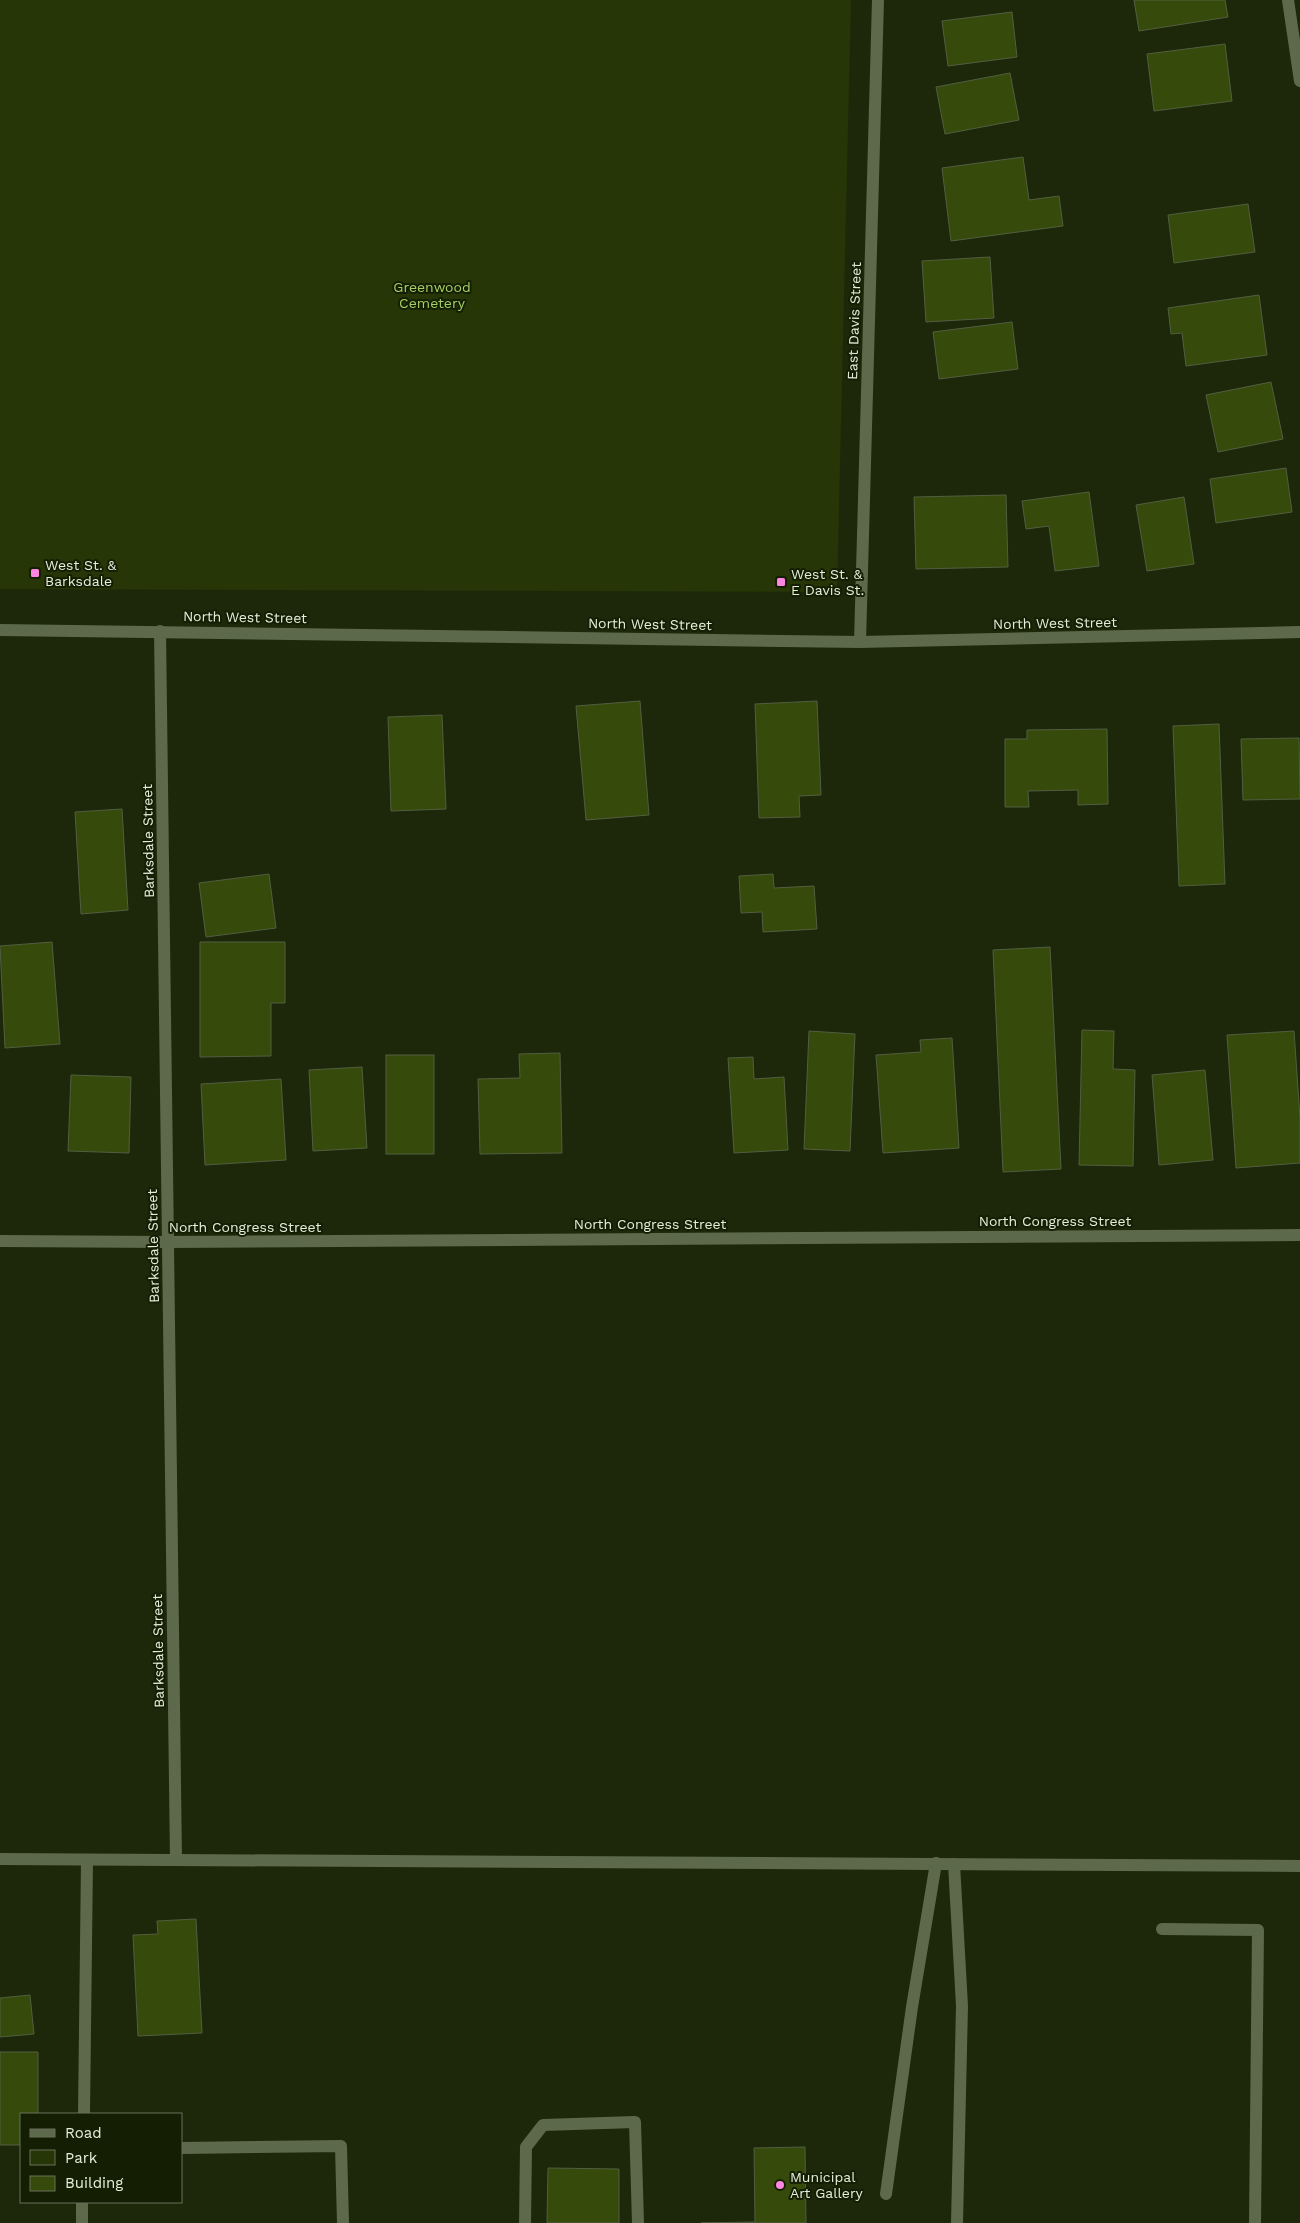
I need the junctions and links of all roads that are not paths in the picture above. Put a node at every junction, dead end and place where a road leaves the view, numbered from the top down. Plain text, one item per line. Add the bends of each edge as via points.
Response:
1 (878, 0) edge
2 (1288, 0) edge
3 (1300, 81) edge
4 (0, 630) edge
5 (160, 631) junction
6 (1300, 632) edge
7 (860, 642) junction
8 (1300, 1235) edge
9 (0, 1241) edge
10 (168, 1242) junction
11 (0, 1859) edge
12 (87, 1860) junction
13 (176, 1860) junction
14 (936, 1863) junction
15 (954, 1864) junction
16 (1300, 1866) edge
17 (1162, 1929) dead end
18 (84, 2113) edge
19 (182, 2148) edge
20 (886, 2194) dead end
21 (82, 2203) edge
22 (82, 2223) edge
23 (343, 2223) edge
24 (525, 2223) edge
25 (638, 2223) edge
26 (957, 2223) edge
27 (1255, 2223) edge

1 - 7 street, East Davis Street
2 - 3 street
4 - 5 street, North West Street
5 - 7 street, North West Street
5 - 10 street, Barksdale Street
6 - 7 street, North West Street
8 - 10 street, North Congress Street
9 - 10 street, North Congress Street
10 - 13 street, Barksdale Street
11 - 12 street
12 - 13 street
12 - 18 street
13 - 14 street
14 - 15 street
14 - 20 street
15 - 16 street
15 - 26 street via 962,2006
17 - 27 street via 1258,1930
19 - 23 street via 341,2146
21 - 22 street
24 - 25 street via 526,2147 543,2125 635,2122

